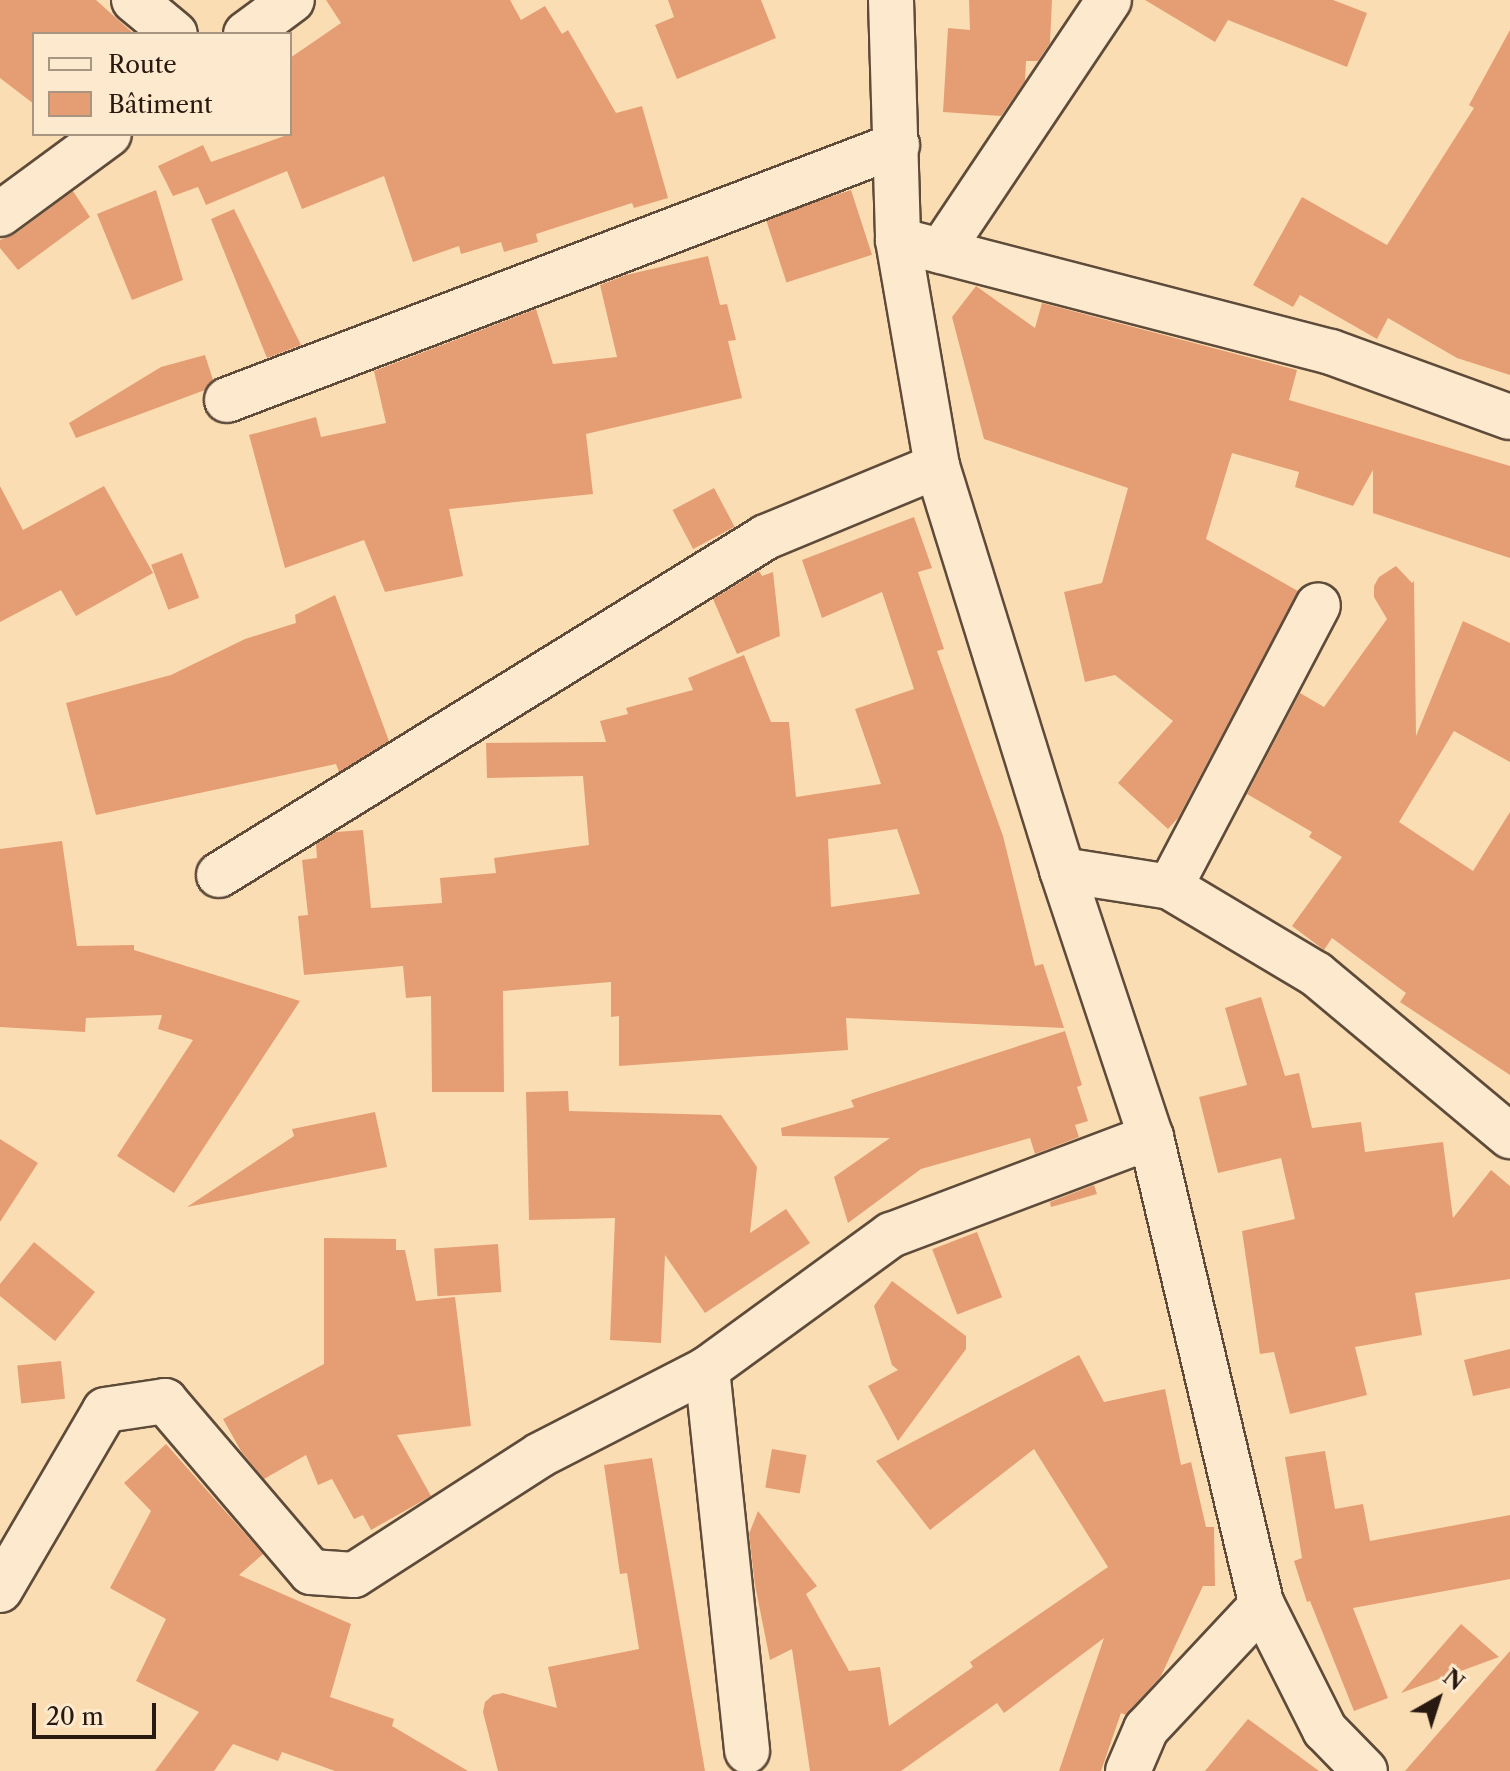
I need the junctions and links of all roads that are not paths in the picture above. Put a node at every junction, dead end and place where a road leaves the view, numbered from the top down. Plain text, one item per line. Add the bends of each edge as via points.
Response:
1 (134, 0) edge
2 (292, 0) edge
3 (891, 0) edge
4 (1109, 0) edge
5 (173, 32) edge
6 (249, 32) edge
7 (106, 136) edge
8 (897, 145) junction
9 (0, 214) edge
10 (898, 240) junction
11 (941, 251) junction
12 (227, 400) dead end
13 (1510, 417) edge
14 (937, 466) junction
15 (1318, 605) dead end
16 (1062, 870) junction
17 (219, 875) dead end
18 (1170, 887) junction
19 (1510, 1136) edge
20 (1151, 1137) junction
21 (707, 1369) junction
22 (0, 1590) edge
23 (1262, 1605) junction
24 (747, 1751) dead end
25 (1128, 1771) edge
26 (1365, 1771) edge

1 - 5 street
2 - 6 street
3 - 8 street
4 - 11 street
7 - 9 street
8 - 10 street
8 - 12 street
10 - 11 street
10 - 14 street
11 - 13 street via 1331,352
14 - 16 street
14 - 17 street via 766,537
15 - 18 street
16 - 18 street
16 - 20 street
18 - 19 street via 1316,974
20 - 21 street via 891,1235
20 - 23 street
21 - 22 street via 540,1455 354,1575 311,1572 165,1401 105,1410
21 - 24 street
23 - 25 street via 1146,1729
23 - 26 street via 1325,1730

